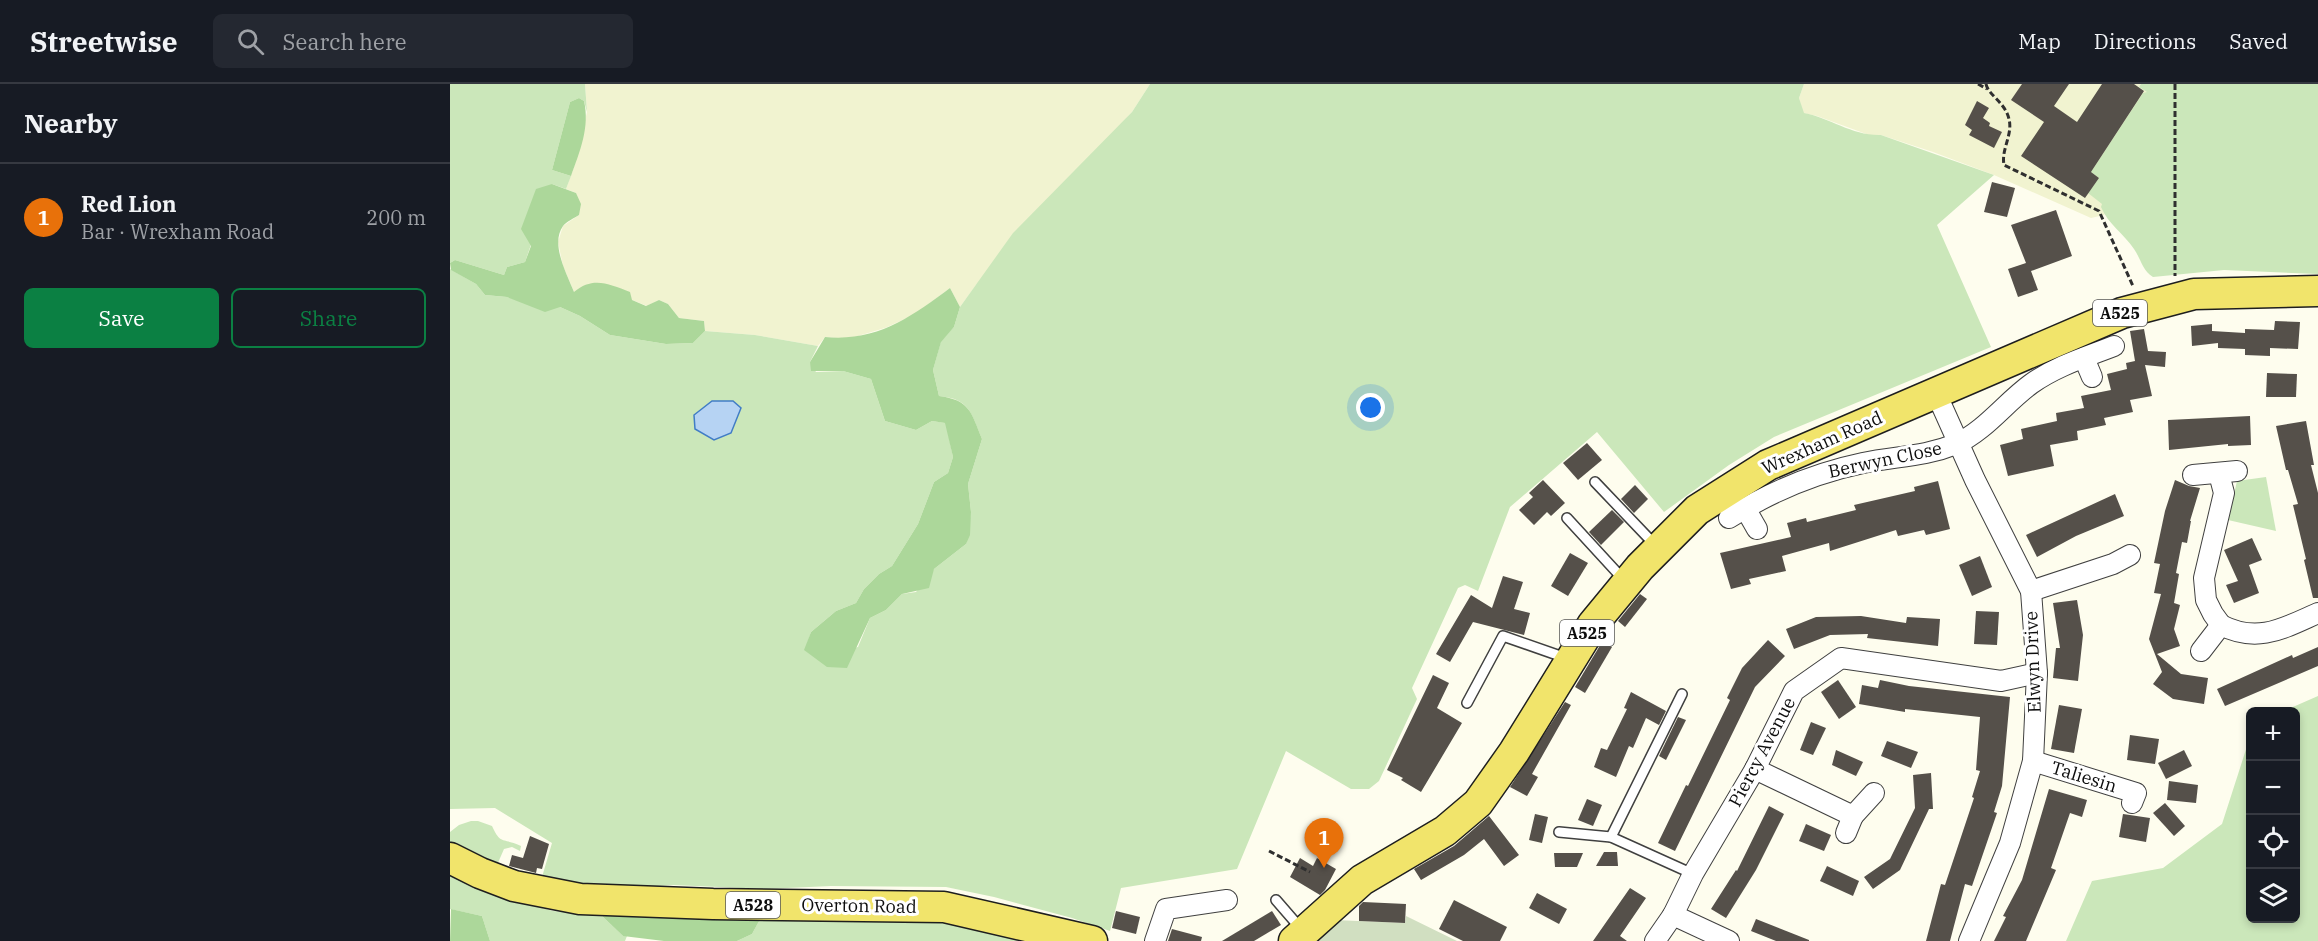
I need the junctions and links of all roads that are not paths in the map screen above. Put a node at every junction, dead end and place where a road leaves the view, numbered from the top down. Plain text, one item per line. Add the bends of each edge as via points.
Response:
1 (2318, 291) edge
2 (2114, 346) dead end
3 (2084, 358) junction
4 (2092, 377) dead end
5 (1936, 393) junction
6 (1959, 443) junction
7 (2193, 475) dead end
8 (1595, 482) dead end
9 (1567, 518) dead end
10 (1756, 529) dead end
11 (1659, 548) junction
12 (2120, 566) dead end
13 (1627, 583) junction
14 (2031, 591) junction
15 (2318, 613) edge
16 (2222, 625) junction
17 (2200, 651) dead end
18 (1571, 659) junction
19 (2037, 673) junction
20 (1682, 694) dead end
21 (1467, 703) dead end
22 (2033, 761) junction
23 (1755, 769) junction
24 (2135, 792) dead end
25 (1874, 793) dead end
26 (1559, 832) dead end
27 (1611, 837) junction
28 (450, 858) edge
29 (1693, 874) junction
30 (1227, 900) dead end
31 (1276, 900) dead end
32 (1673, 915) junction
33 (1299, 936) edge
34 (1092, 941) edge
35 (1155, 941) edge
36 (1655, 941) edge
37 (1729, 941) edge
38 (1970, 941) edge

1 - 5 main road, Wrexham Road / A525 via 2194,294 2143,307
2 - 3 street, Berwyn Close
3 - 4 street
3 - 6 street, Berwyn Close via 2031,384
5 - 6 street, Elwyn Drive
5 - 11 main road, Wrexham Road / A525 via 1768,465 1697,510
6 - 10 street, Berwyn Close via 1924,455 1872,461 1816,475 1737,513
6 - 14 street, Elwyn Drive
7 - 16 street via 2228,473 2204,578 2206,600
8 - 11 lane
9 - 13 lane
11 - 13 main road, Wrexham Road / A525
12 - 14 street
13 - 18 main road, Wrexham Road / A525 via 1593,624
14 - 19 street, Elwyn Drive
15 - 16 street via 2269,633 2236,633
16 - 17 street
18 - 21 lane via 1503,636
18 - 33 main road, Wrexham Road / A525 via 1478,803 1445,831 1362,880
19 - 22 street, Elwyn Drive
19 - 23 street, Piercy Avenue via 2001,681 1841,658 1794,691
20 - 27 lane
22 - 24 street, Taliesin
22 - 38 street, Elwyn Drive via 2010,843
23 - 25 street via 1850,825
23 - 29 street, Piercy Avenue
26 - 27 lane
27 - 29 lane
28 - 34 main road, Overton Road / A528 via 513,886 580,899 944,907
29 - 32 street, Piercy Avenue
30 - 35 street via 1163,904
31 - 33 lane
32 - 36 street, Piercy Avenue
32 - 37 street

